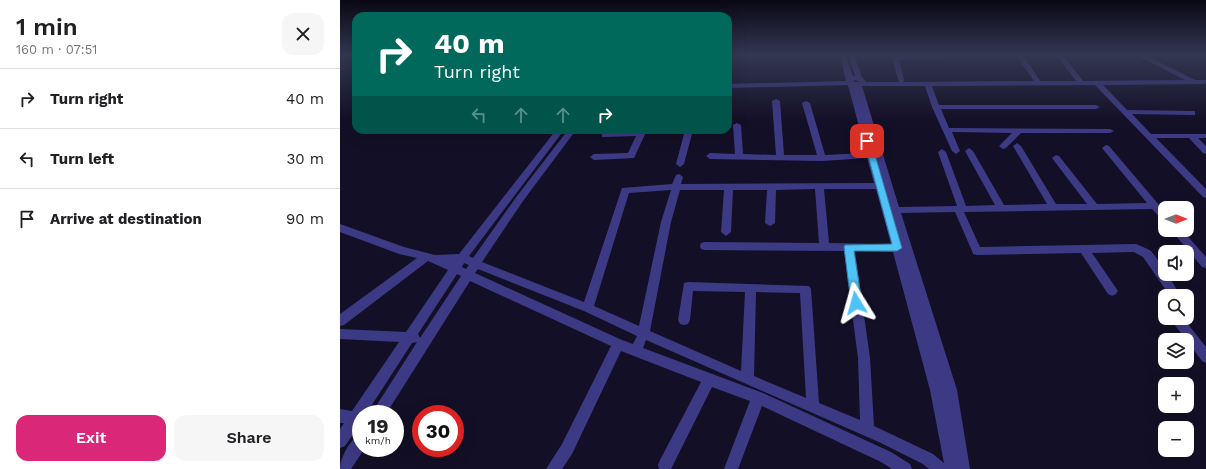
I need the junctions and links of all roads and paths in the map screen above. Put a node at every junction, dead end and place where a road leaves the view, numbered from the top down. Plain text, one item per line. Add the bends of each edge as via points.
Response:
1 (853, 77) edge
2 (854, 77) edge
3 (900, 77) edge
4 (1035, 77) edge
5 (1077, 77) edge
6 (1188, 77) edge
7 (1191, 77) edge
8 (901, 80) junction
9 (1037, 80) junction
10 (1080, 81) junction
11 (855, 82) junction
12 (1200, 82) edge
13 (928, 83) junction
14 (1097, 83) junction
15 (732, 87) edge
16 (776, 101) dead end
17 (806, 103) dead end
18 (1096, 106) dead end
19 (936, 107) junction
20 (1125, 112) junction
21 (1192, 113) dead end
22 (737, 125) dead end
23 (947, 130) junction
24 (1020, 130) junction
25 (1110, 132) dead end
26 (557, 134) edge
27 (569, 134) edge
28 (617, 134) edge
29 (641, 134) edge
30 (688, 134) edge
31 (604, 135) dead end
32 (1149, 136) junction
33 (1191, 136) junction
34 (1206, 136) edge
35 (1003, 146) dead end
36 (1017, 146) dead end
37 (1106, 148) dead end
38 (956, 151) dead end
39 (969, 151) dead end
40 (1206, 151) edge
41 (942, 152) dead end
42 (871, 155) junction
43 (710, 156) dead end
44 (594, 157) dead end
45 (739, 157) junction
46 (780, 157) junction
47 (822, 158) junction
48 (1056, 158) dead end
49 (680, 164) dead end
50 (677, 182) junction
51 (880, 186) junction
52 (772, 187) junction
53 (819, 187) junction
54 (729, 188) junction
55 (1206, 195) edge
56 (1154, 206) junction
57 (1001, 208) junction
58 (1054, 208) junction
59 (1095, 208) junction
60 (960, 209) junction
61 (891, 210) junction
62 (1158, 210) edge
63 (770, 223) dead end
64 (340, 228) edge
65 (726, 232) dead end
66 (1182, 237) edge
67 (704, 246) dead end
68 (824, 247) junction
69 (849, 247) junction
70 (897, 248) junction
71 (1084, 249) junction
72 (430, 257) junction
73 (462, 258) junction
74 (475, 263) junction
75 (1206, 264) edge
76 (455, 269) junction
77 (468, 275) junction
78 (752, 287) junction
79 (1171, 289) edge
80 (1112, 291) dead end
81 (588, 308) junction
82 (684, 320) dead end
83 (340, 321) edge
84 (1182, 325) edge
85 (340, 334) edge
86 (643, 335) junction
87 (428, 337) junction
88 (410, 338) junction
89 (618, 344) junction
90 (636, 350) junction
91 (1206, 357) edge
92 (747, 379) junction
93 (709, 380) junction
94 (758, 398) junction
95 (366, 405) edge
96 (384, 405) edge
97 (813, 407) junction
98 (340, 416) edge
99 (352, 417) edge
100 (352, 425) edge
101 (867, 430) junction
102 (340, 441) edge
103 (352, 455) edge
104 (665, 465) dead end
105 (343, 469) edge
106 (553, 469) edge
107 (731, 469) edge
108 (905, 469) edge
109 (940, 469) edge
110 (952, 469) edge
111 (963, 469) edge

1 - 11 street
2 - 11 street
3 - 8 street
4 - 9 street
5 - 10 street
6 - 12 street
7 - 12 street
8 - 9 street
8 - 11 street
9 - 10 street
10 - 12 street
10 - 13 street
10 - 14 street
11 - 13 street
11 - 15 street
11 - 42 street
11 - 61 street
12 - 14 street
13 - 19 street
14 - 20 street
16 - 46 street
17 - 47 street
18 - 19 street
19 - 23 street
20 - 21 street
20 - 32 street
22 - 45 street
23 - 24 street
23 - 38 street
24 - 25 street
24 - 35 street
26 - 73 street
27 - 74 street via 541,168
28 - 31 street
29 - 44 street via 632,156
30 - 49 street
32 - 33 street
32 - 55 street
33 - 34 street
33 - 40 street
36 - 58 street
37 - 56 street
39 - 57 street
41 - 60 street
42 - 47 street
42 - 51 street
43 - 45 street
45 - 46 street
46 - 47 street
48 - 59 street
50 - 54 street
50 - 81 street via 625,190
50 - 86 street via 666,222
51 - 53 street
51 - 61 street
52 - 53 street
52 - 54 street
52 - 63 street
53 - 68 street
54 - 65 street
56 - 59 street
56 - 62 street
57 - 58 street
57 - 60 street
58 - 59 street
60 - 61 street
60 - 71 street via 977,251
61 - 70 street
61 - 111 street via 950,390
64 - 72 street via 403,251
66 - 75 street
67 - 68 street
68 - 69 street
69 - 70 street
69 - 101 street via 864,358
70 - 110 street via 937,390
71 - 79 street via 1143,250
71 - 80 street
72 - 73 street
72 - 76 street
72 - 83 street
73 - 74 street
73 - 76 street
74 - 77 street
74 - 81 street
76 - 77 street
76 - 88 street
77 - 87 street
77 - 89 street
78 - 82 street via 688,286
78 - 92 street
78 - 97 street via 805,289
81 - 86 street
84 - 91 street
85 - 88 street
86 - 90 street
86 - 92 street
87 - 88 street
87 - 96 street
88 - 95 street
89 - 90 street
89 - 106 street via 567,449
90 - 93 street
92 - 97 street
93 - 94 street
93 - 104 street
94 - 107 street
94 - 108 street via 886,457
97 - 101 street
98 - 99 street
100 - 102 street
101 - 109 street via 928,459
103 - 105 street

